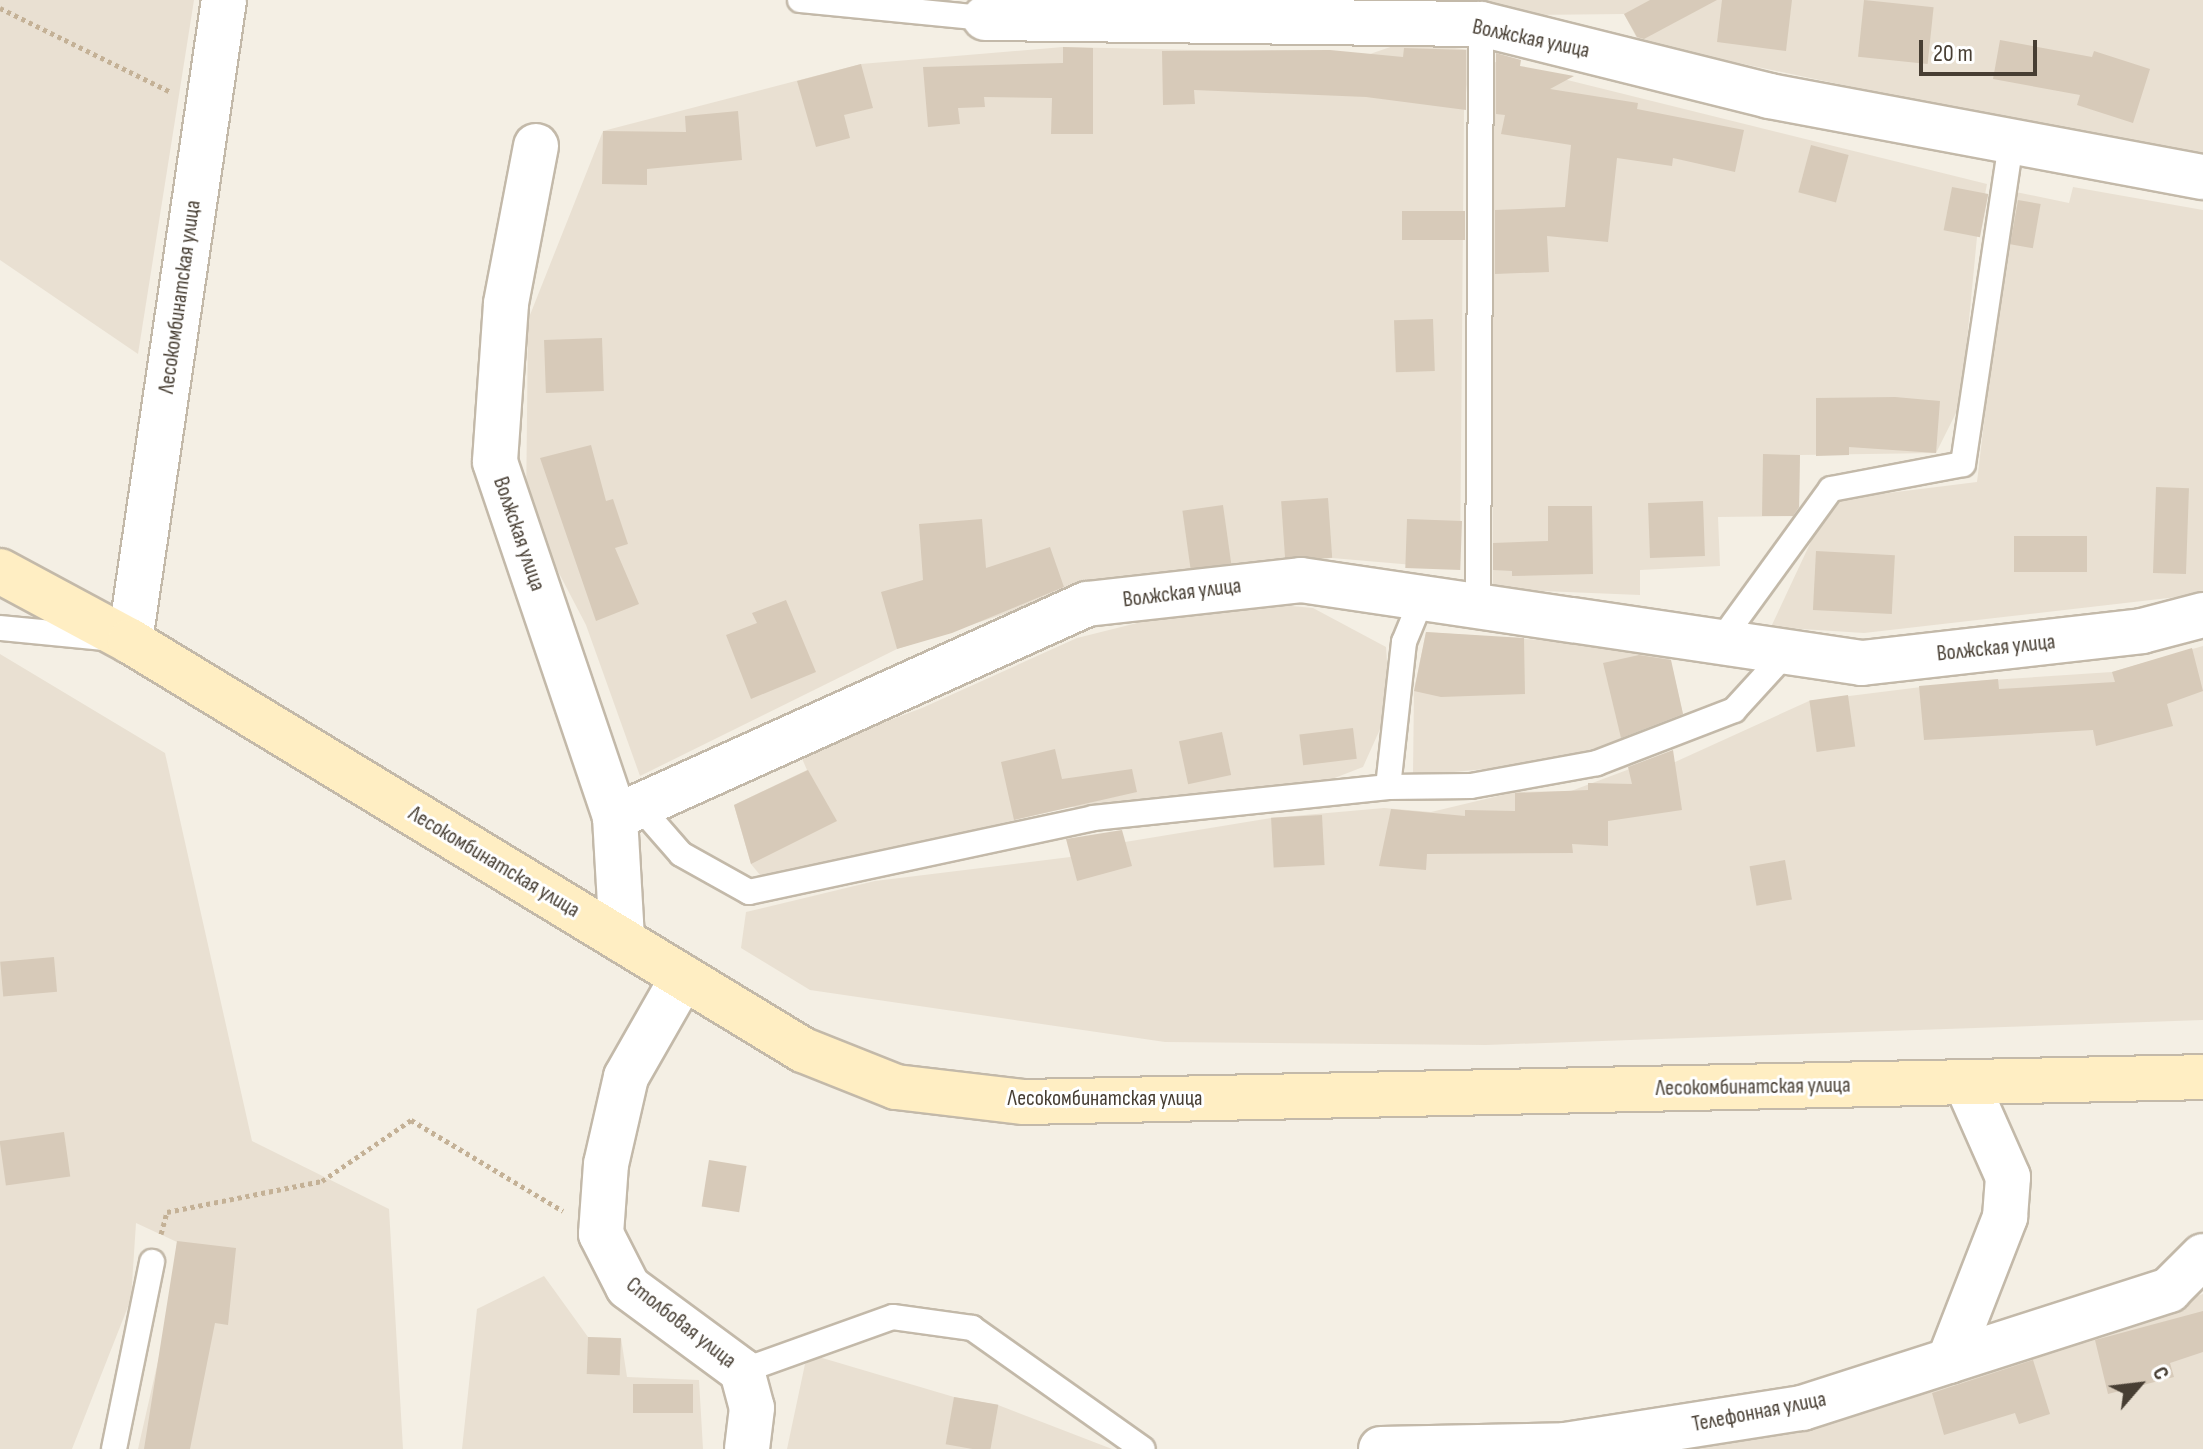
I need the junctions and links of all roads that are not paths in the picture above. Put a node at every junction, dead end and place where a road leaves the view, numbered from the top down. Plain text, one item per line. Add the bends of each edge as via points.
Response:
1 (224, 0) edge
2 (800, 0) edge
3 (985, 18) joint
4 (1481, 24) junction
5 (2012, 137) junction
6 (536, 146) dead end
7 (2203, 177) edge
8 (0, 571) edge
9 (1423, 596) junction
10 (1478, 605) junction
11 (2203, 615) edge
12 (0, 628) edge
13 (1722, 639) junction
14 (130, 641) junction
15 (1789, 650) junction
16 (1388, 787) junction
17 (628, 812) junction
18 (622, 940) junction
19 (683, 977) junction
20 (2203, 1077) edge
21 (1966, 1082) junction
22 (2203, 1256) edge
23 (152, 1262) road end
24 (1949, 1361) junction
25 (742, 1371) junction
26 (114, 1449) edge
27 (747, 1449) edge
28 (1143, 1449) edge
29 (1381, 1449) edge

1 - 14 street, Лесокомбинатская улица
2 - 3 lane, Волжская улица
3 - 4 street, Волжская улица
4 - 5 street, Волжская улица via 1769,96
4 - 10 lane
5 - 7 street, Волжская улица
5 - 13 lane via 1963,464 1831,489
6 - 17 street, Волжская улица via 506,304 495,462
8 - 14 street, Лесокомбинатская улица
9 - 10 street, Волжская улица
9 - 16 lane via 1404,642
9 - 17 street, Волжская улица via 1301,580 1087,604
10 - 13 street, Волжская улица
11 - 15 street, Волжская улица via 2142,631 1862,663
12 - 14 lane
13 - 15 street, Волжская улица
14 - 18 street, Лесокомбинатская улица
15 - 16 lane via 1734,710 1597,763 1471,786
16 - 17 lane via 1093,818 749,892 681,854
17 - 18 street, Волжская улица
18 - 19 street, Лесокомбинатская улица
19 - 21 street, Лесокомбинатская улица via 803,1050 896,1087 1024,1102
19 - 25 street, Столбовая улица via 626,1077 606,1164 601,1234 628,1287
20 - 21 street, Лесокомбинатская улица
21 - 24 street via 2008,1177 2005,1217
22 - 24 street, Телефонная улица via 2169,1290
23 - 26 lane
24 - 29 street, Телефонная улица via 1802,1408 1565,1445
25 - 27 street, Столбовая улица via 752,1408
25 - 28 lane via 893,1317 972,1328

